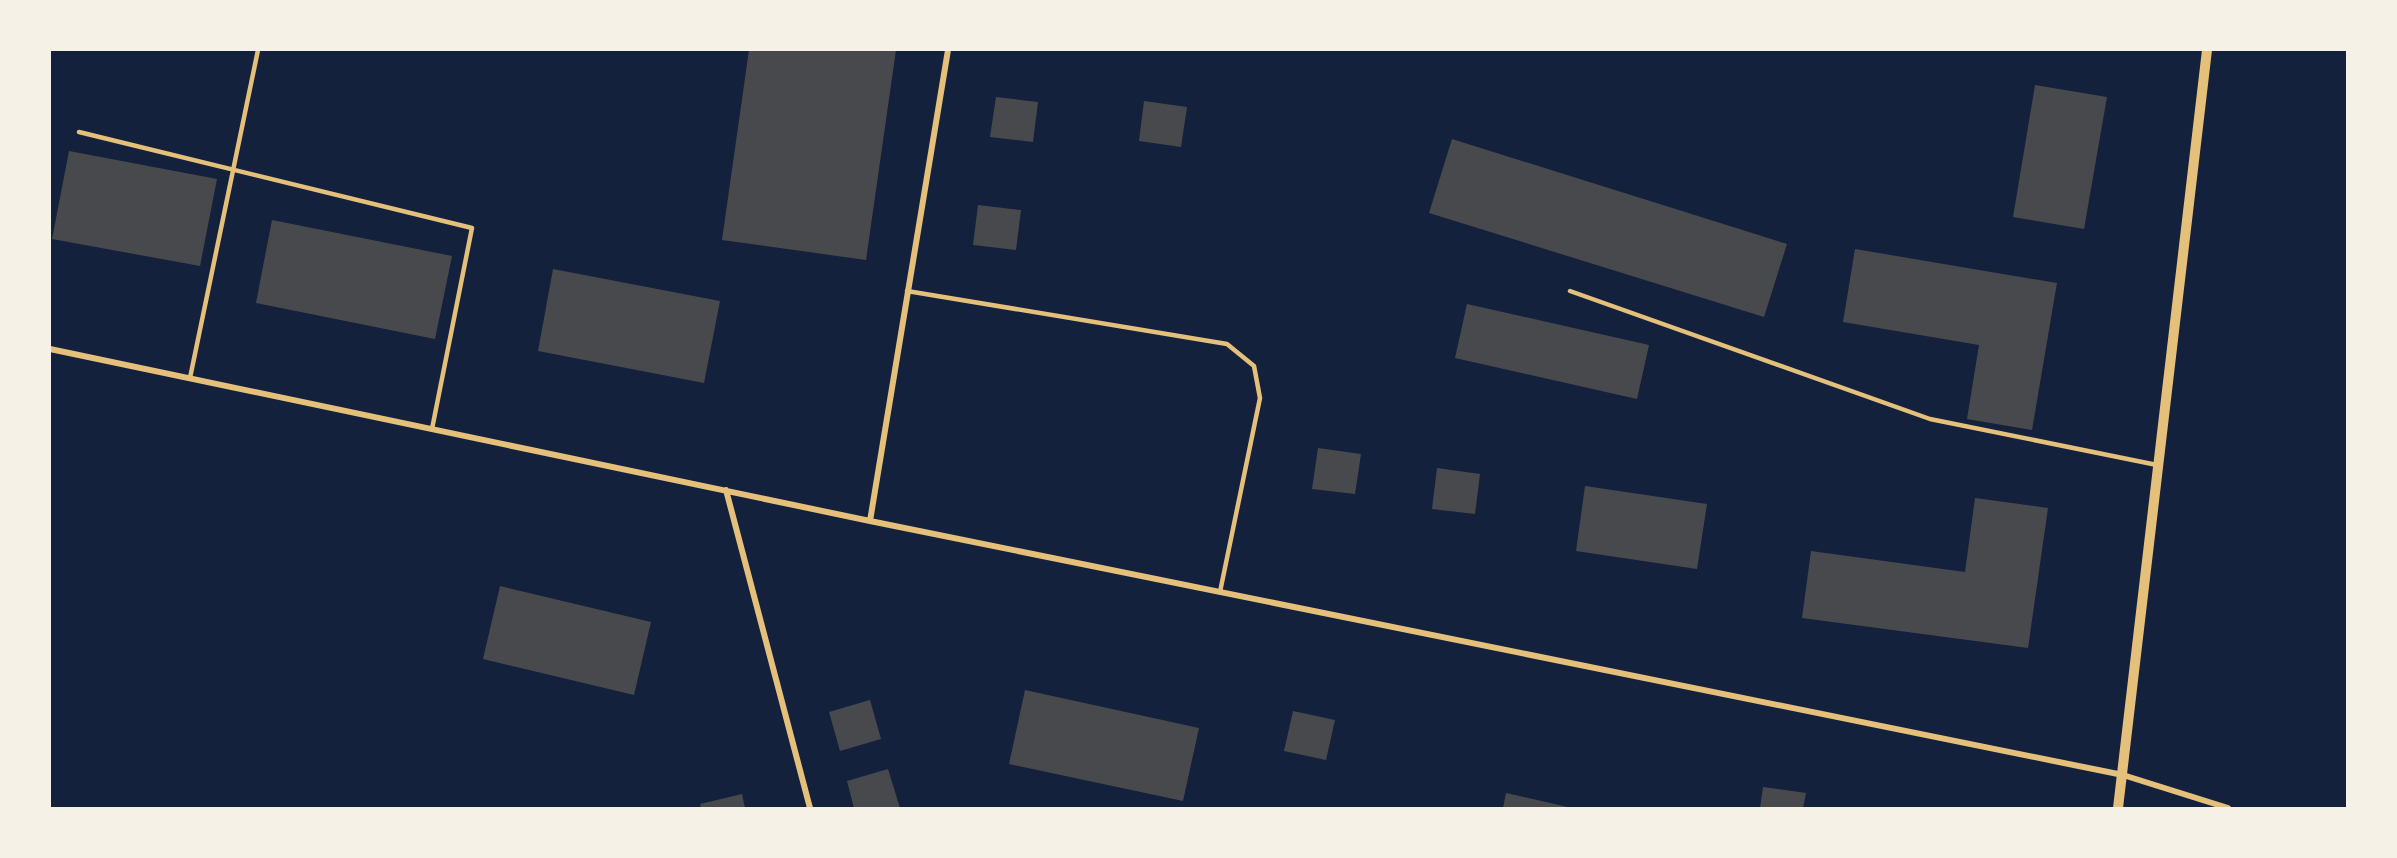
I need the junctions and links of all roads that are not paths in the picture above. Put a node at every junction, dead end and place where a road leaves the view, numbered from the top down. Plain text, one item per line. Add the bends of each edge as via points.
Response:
1 (258, 50) edge
2 (948, 50) edge
3 (2207, 50) edge
4 (79, 132) dead end
5 (233, 170) junction
6 (908, 291) junction
7 (1570, 291) dead end
8 (50, 349) edge
9 (190, 378) junction
10 (432, 429) junction
11 (2159, 465) junction
12 (726, 490) junction
13 (870, 521) junction
14 (1220, 592) junction
15 (2123, 775) junction
16 (810, 808) edge
17 (2118, 808) edge
18 (2228, 808) edge

1 - 5 lane
2 - 6 street
3 - 11 street
4 - 5 lane
5 - 9 lane
5 - 10 lane via 472,228
6 - 13 street
6 - 14 lane via 1227,344 1254,366 1260,398
7 - 11 lane via 1930,419
8 - 9 street
9 - 10 street
10 - 12 street
11 - 15 street
12 - 13 street
12 - 16 street
13 - 14 street
14 - 15 street
15 - 17 street
15 - 18 street

